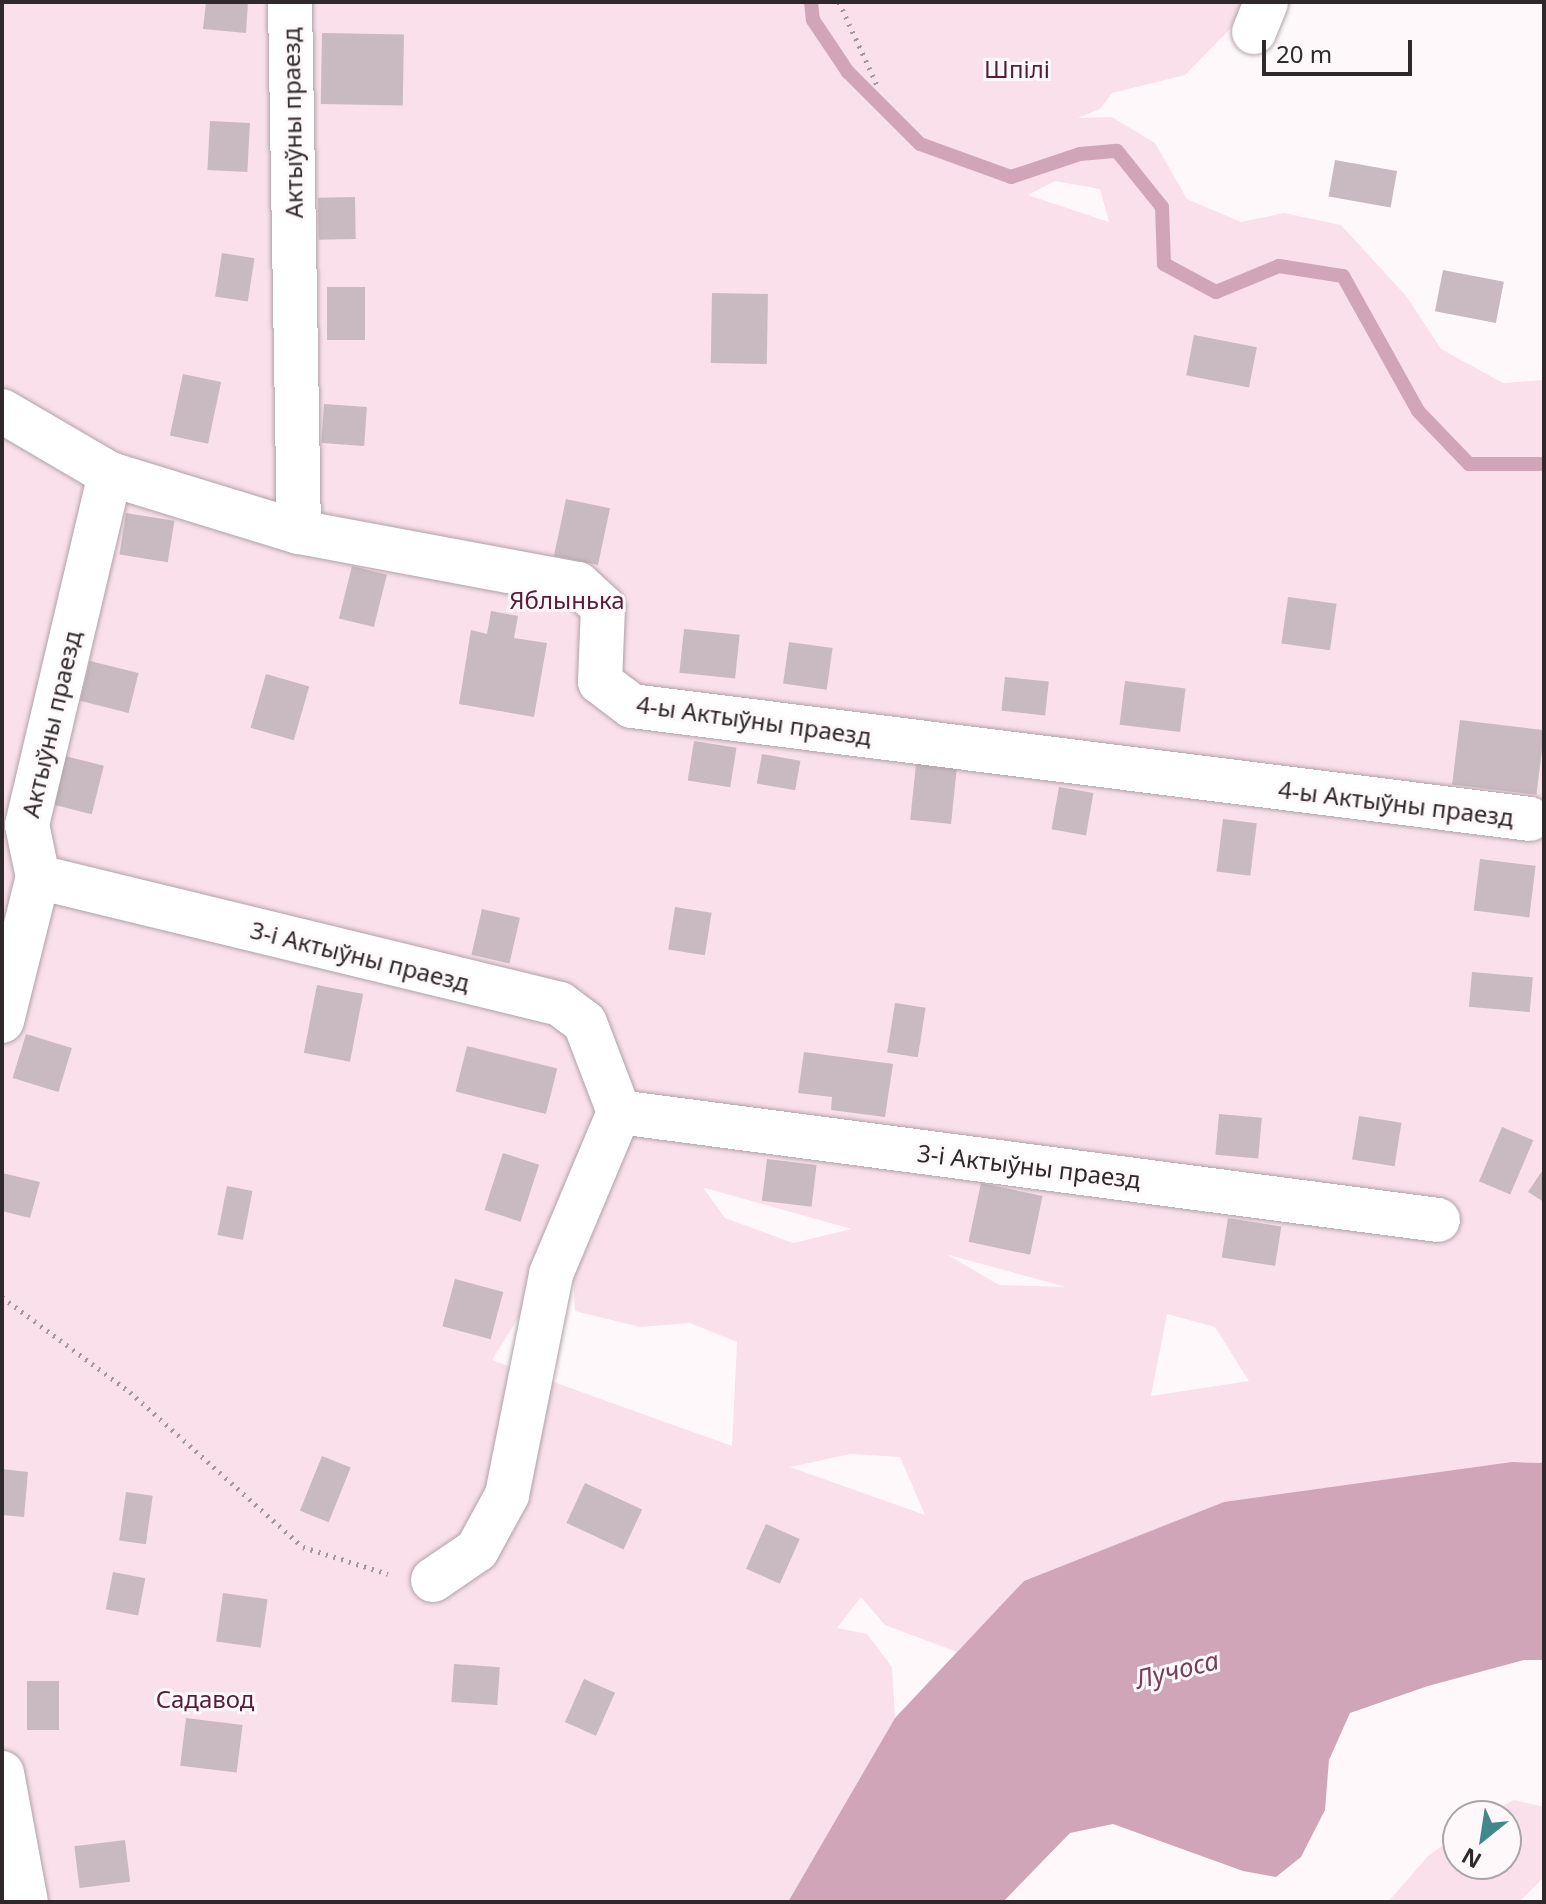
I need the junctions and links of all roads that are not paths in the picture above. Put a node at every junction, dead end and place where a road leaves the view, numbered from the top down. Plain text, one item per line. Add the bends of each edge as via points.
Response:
1 (290, 2) edge
2 (2, 411) edge
3 (110, 474) junction
4 (299, 532) junction
5 (1530, 819) dead end
6 (14, 822) edge
7 (38, 877) junction
8 (2, 1021) edge
9 (619, 1112) junction
10 (1438, 1220) dead end
11 (433, 1580) road end
12 (2, 1773) edge
13 (26, 1902) edge

1 - 4 lane, Актыўны праезд
2 - 3 lane, 4-ы Актыўны праезд
3 - 4 lane, 4-ы Актыўны праезд
3 - 6 lane, Актыўны праезд
4 - 5 lane, 4-ы Актыўны праезд via 578,584 603,607 600,682 632,706
6 - 7 lane, Актыўны праезд
7 - 8 lane, Актыўны праезд
7 - 9 lane, 3-і Актыўны праезд via 560,1004 585,1023
9 - 10 lane, 3-і Актыўны праезд
9 - 11 lane via 551,1274 507,1495 477,1550
12 - 13 lane

